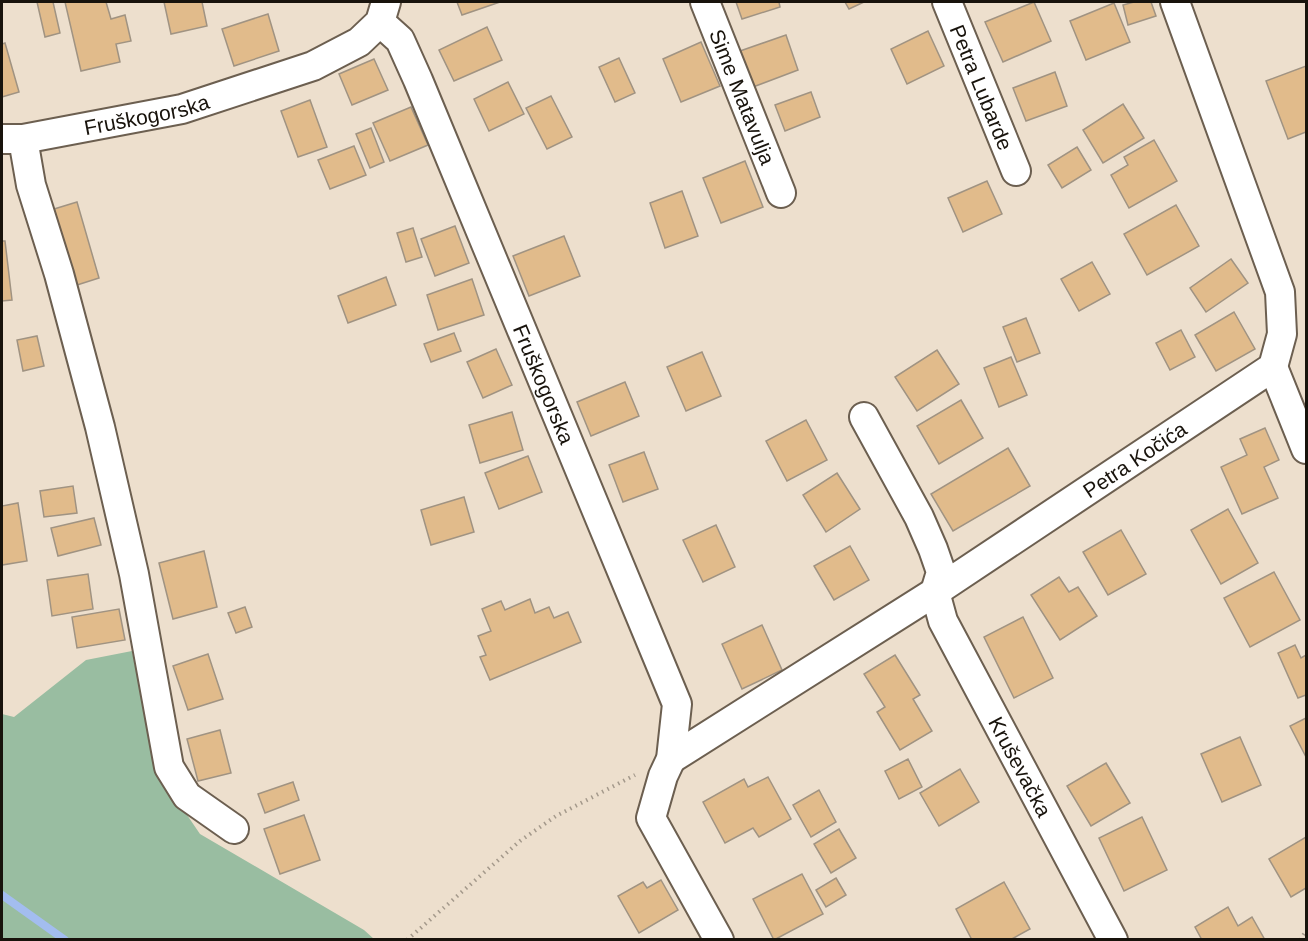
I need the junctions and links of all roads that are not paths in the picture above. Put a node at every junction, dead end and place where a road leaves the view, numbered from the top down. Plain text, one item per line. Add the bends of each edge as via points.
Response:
1 (705, 2) edge
2 (947, 2) edge
3 (1175, 2) edge
4 (383, 12) edge
5 (12, 139) edge
6 (1016, 171) dead end
7 (781, 193) dead end
8 (1294, 331) edge
9 (1273, 367) junction
10 (864, 417) dead end
11 (1306, 449) edge
12 (935, 592) junction
13 (671, 759) junction
14 (234, 829) dead end
15 (718, 939) edge
16 (1113, 939) edge

1 - 7 street, Sime Matavulja
2 - 6 street, Petra Lubarde
3 - 8 street
4 - 5 street, Fruškogorska via 359,42 302,70 182,109
4 - 13 street, Fruškogorska via 418,80 677,704
5 - 14 street via 59,274 110,472 134,574 169,766 187,796
8 - 9 street
9 - 11 street
9 - 12 street, Petra Kočića
10 - 12 street via 933,549 941,572
12 - 13 street, Petra Kočića
12 - 16 street, Kruševačka via 943,621
13 - 15 street via 651,818

